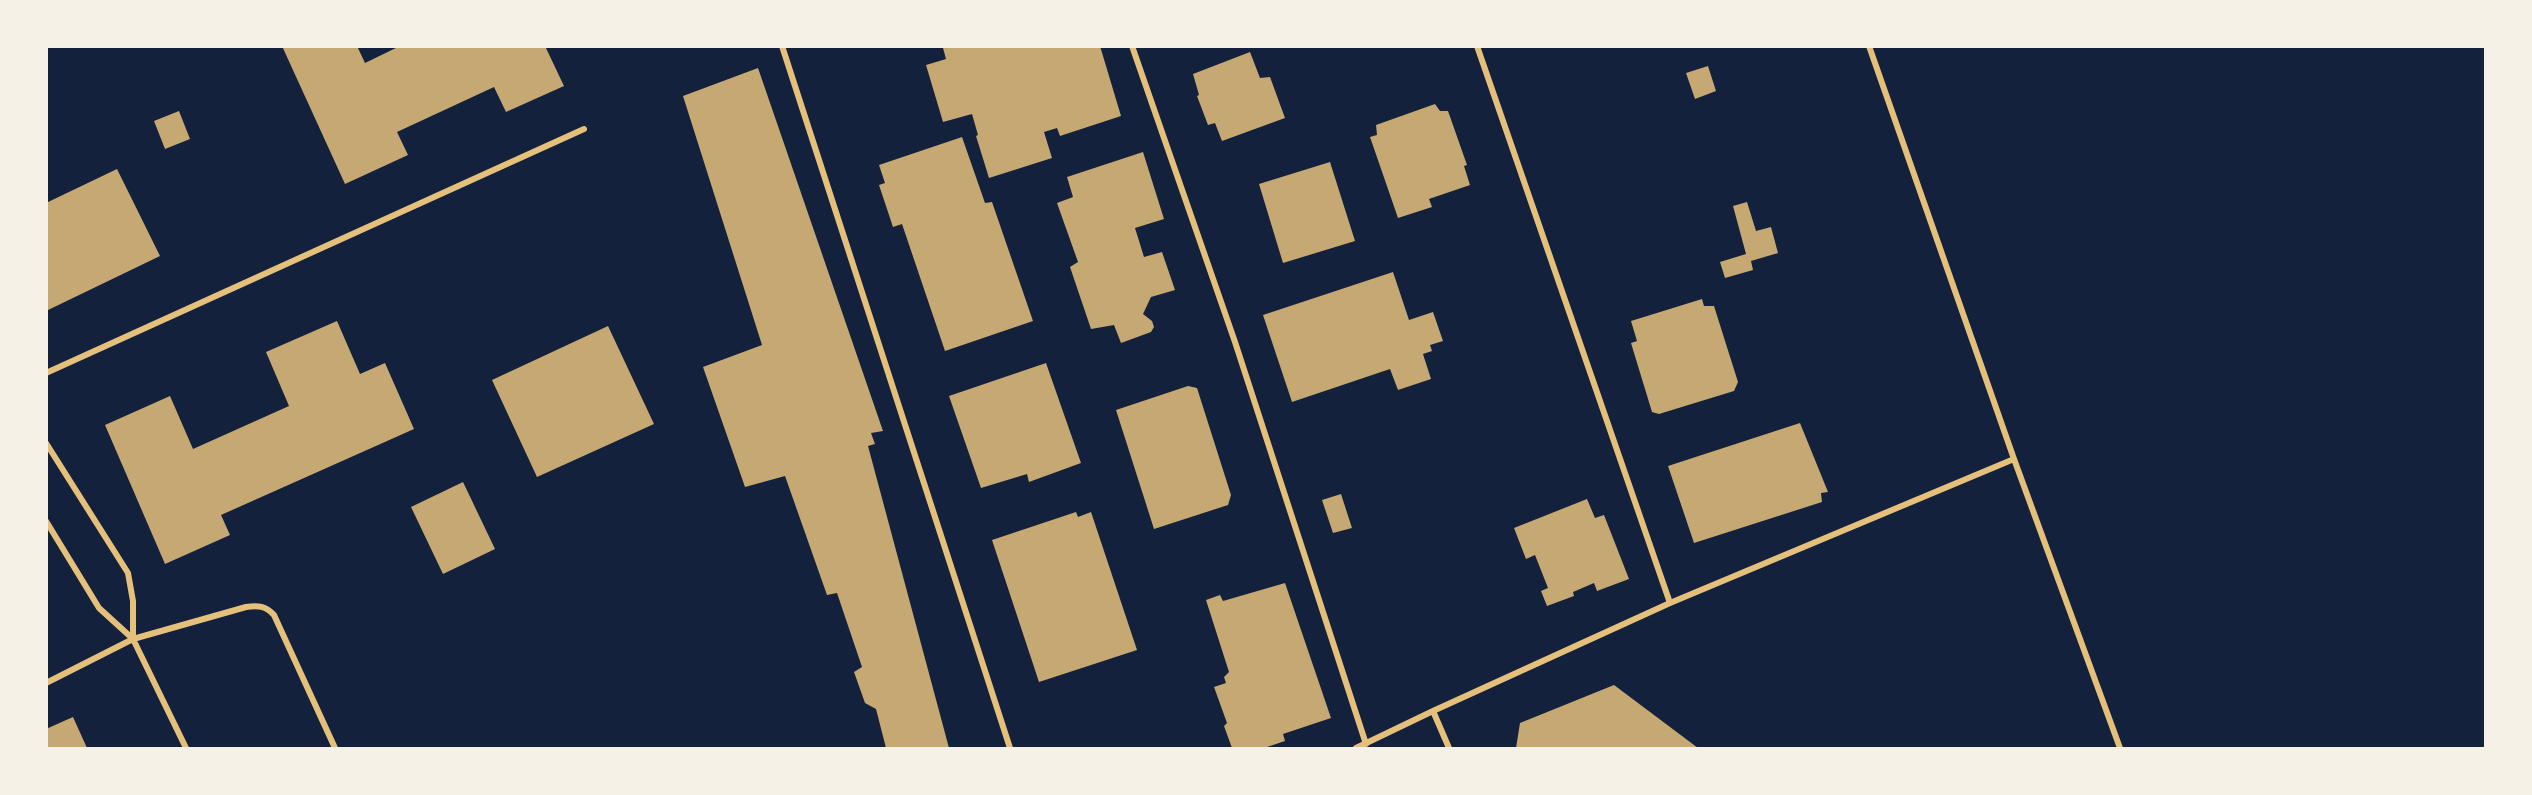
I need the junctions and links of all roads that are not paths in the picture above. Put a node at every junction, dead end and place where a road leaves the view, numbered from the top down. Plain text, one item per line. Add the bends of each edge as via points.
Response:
1 (782, 46) edge
2 (1132, 46) edge
3 (1477, 46) edge
4 (1869, 46) edge
5 (584, 129) dead end
6 (46, 373) edge
7 (46, 443) edge
8 (2014, 459) junction
9 (46, 521) edge
10 (1670, 603) junction
11 (134, 639) junction
12 (46, 682) edge
13 (1433, 711) junction
14 (1366, 744) junction
15 (186, 748) edge
16 (335, 748) edge
17 (1010, 748) edge
18 (1356, 748) edge
19 (1449, 748) edge
20 (2120, 748) edge

1 - 17 street
2 - 14 street via 1235,342
3 - 10 street
4 - 8 street
5 - 6 street
7 - 11 street via 128,573 134,602
8 - 10 street
8 - 20 street
9 - 11 street via 99,608
10 - 13 street
11 - 12 street
11 - 15 street
11 - 16 street via 246,607 268,609
13 - 14 street
13 - 19 street
14 - 18 street

